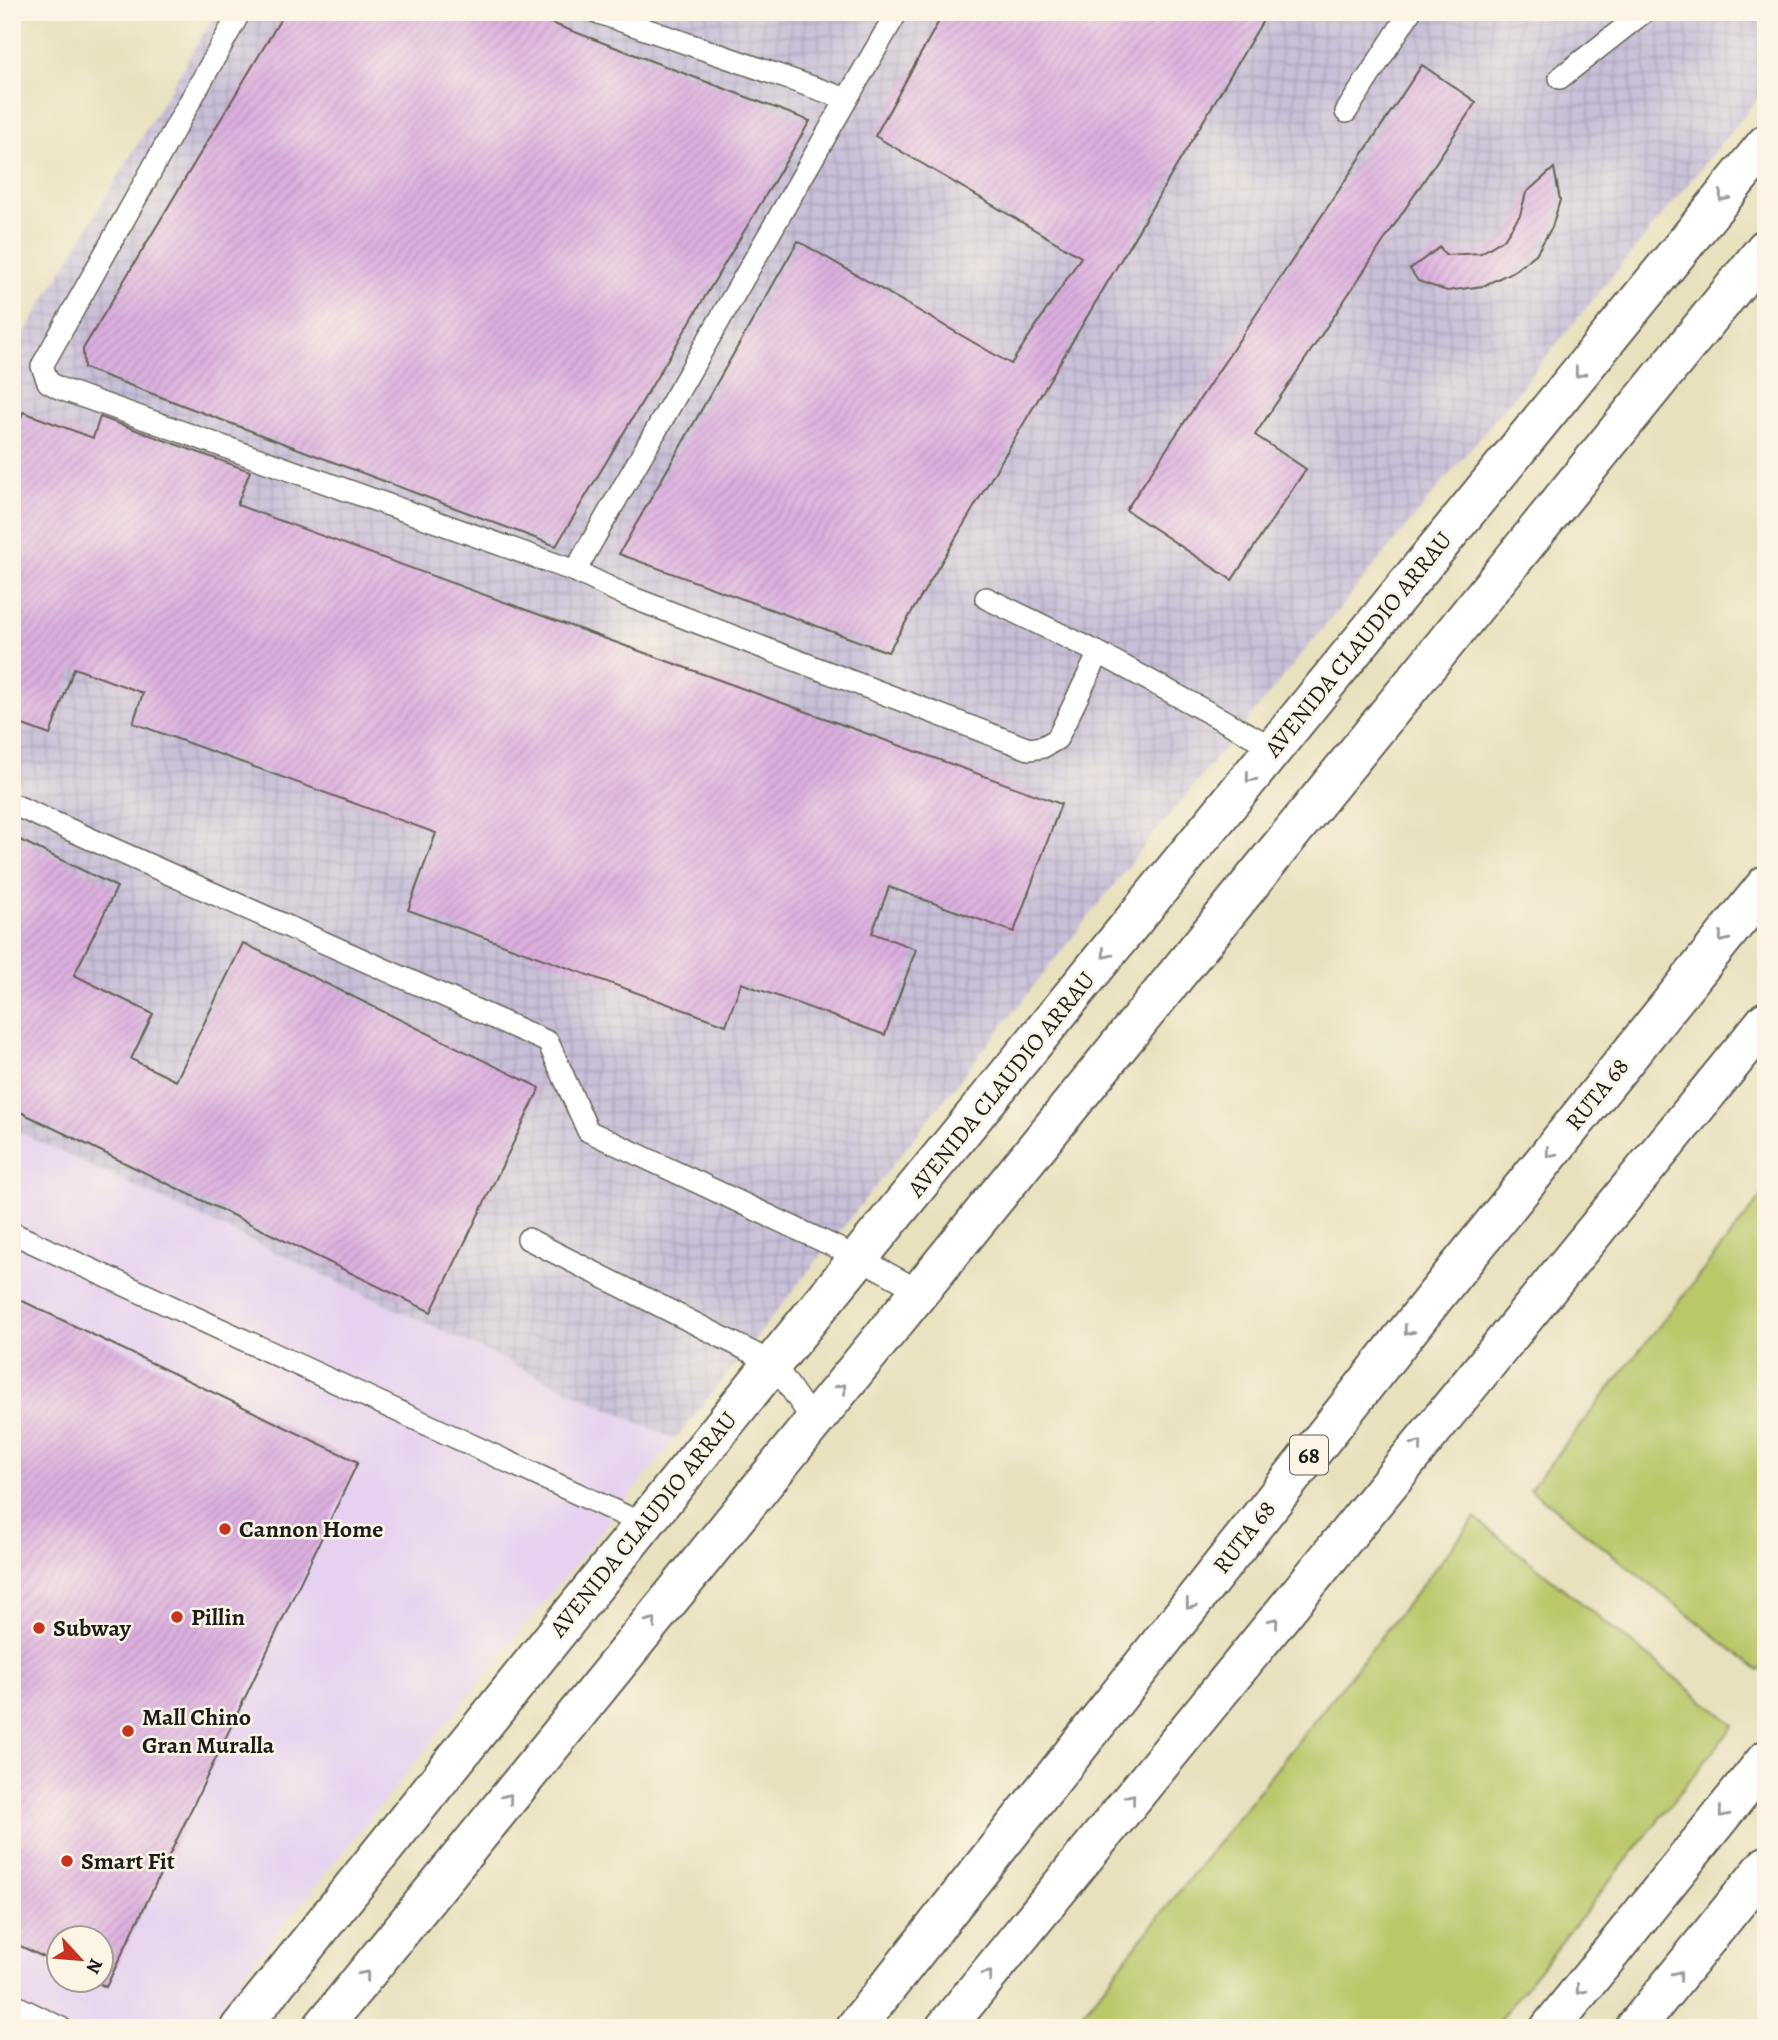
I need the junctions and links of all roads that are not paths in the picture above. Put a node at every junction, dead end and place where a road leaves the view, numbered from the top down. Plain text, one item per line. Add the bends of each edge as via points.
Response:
1 (240, 12) edge
2 (596, 12) edge
3 (897, 12) edge
4 (1410, 12) edge
5 (1644, 12) edge
6 (1559, 78) dead end
7 (847, 99) junction
8 (1346, 112) dead end
9 (1766, 144) edge
10 (1766, 248) edge
11 (575, 571) junction
12 (986, 598) dead end
13 (1098, 653) junction
14 (1274, 748) junction
15 (12, 804) edge
16 (1766, 885) edge
17 (1766, 1021) edge
18 (12, 1233) edge
19 (528, 1239) dead end
20 (859, 1258) junction
21 (920, 1291) junction
22 (773, 1363) junction
23 (814, 1422) junction
24 (643, 1524) junction
25 (1766, 1760) edge
26 (1766, 1866) edge
27 (12, 2004) edge
28 (61, 2028) edge
29 (240, 2028) edge
30 (322, 2028) edge
31 (855, 2028) edge
32 (945, 2028) edge
33 (1549, 2028) edge
34 (1636, 2028) edge

1 - 11 lane via 42,366 48,382
2 - 7 lane
3 - 7 lane
4 - 8 lane
5 - 6 lane
7 - 11 lane
9 -> 14 main road, AVENIDA CLAUDIO ARRAU
10 - 21 main road
11 - 13 lane via 625,595 1030,749 1057,739
12 - 13 lane
13 - 14 lane
14 -> 20 main road, AVENIDA CLAUDIO ARRAU
15 - 20 lane via 548,1042 588,1131
16 -> 31 main road, RUTA 68 / 68
32 -> 17 main road
18 - 24 lane
19 - 22 lane
20 - 21 lane
20 - 22 main road, AVENIDA CLAUDIO ARRAU
23 -> 21 main road
22 - 23 lane
22 - 24 main road, AVENIDA CLAUDIO ARRAU
30 -> 23 main road
24 - 29 main road, AVENIDA CLAUDIO ARRAU
25 -> 33 main road
34 -> 26 main road
27 - 28 lane

